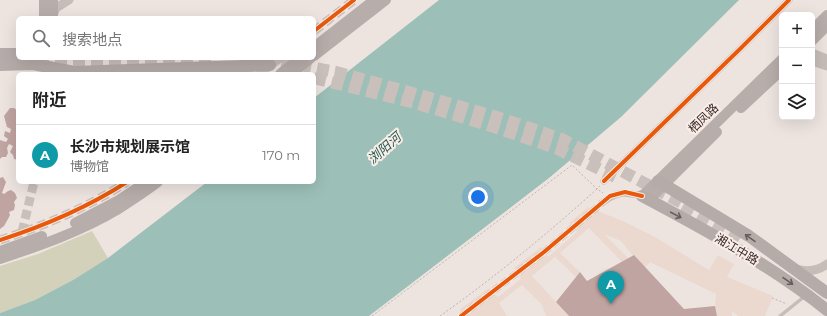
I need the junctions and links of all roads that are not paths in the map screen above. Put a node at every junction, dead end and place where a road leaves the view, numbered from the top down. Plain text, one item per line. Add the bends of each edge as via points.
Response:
1 (44, 0) edge
2 (52, 0) edge
3 (69, 0) edge
4 (374, 0) edge
5 (386, 0) edge
6 (789, 0) edge
7 (827, 15) edge
8 (50, 16) edge
9 (50, 16) edge
10 (51, 16) edge
11 (827, 26) edge
12 (815, 27) edge
13 (815, 38) edge
14 (316, 45) edge
15 (0, 54) edge
16 (16, 54) edge
17 (316, 54) edge
18 (815, 54) edge
19 (827, 59) edge
20 (298, 60) edge
21 (308, 60) edge
22 (779, 62) edge
23 (815, 62) edge
24 (270, 64) edge
25 (0, 65) edge
26 (51, 65) edge
27 (827, 66) edge
28 (218, 67) junction
29 (250, 68) edge
30 (68, 72) edge
31 (96, 72) edge
32 (234, 72) edge
33 (282, 72) edge
34 (294, 72) edge
35 (779, 73) edge
36 (604, 181) road end
37 (661, 183) junction
38 (143, 184) edge
39 (155, 184) edge
40 (645, 198) junction
41 (602, 203) tunnel mouth
42 (0, 251) edge
43 (0, 259) edge
44 (827, 264) edge
45 (793, 268) junction
46 (807, 294) junction
47 (827, 294) edge
48 (827, 310) edge
49 (780, 316) edge

1 - 8 main road
2 - 9 main road
3 - 10 street via 56,8
4 - 14 main road
5 - 17 main road
6 - 36 street
7 - 12 main road
11 - 13 main road
15 - 16 main road
18 - 19 street
20 - 33 main road
21 - 34 main road
22 - 37 main road, 栖凤路
23 - 27 street
24 - 29 main road
25 - 26 main road
26 - 30 main road
28 - 29 main road
28 - 31 main road
28 - 32 street
35 - 37 main road, 栖凤路
37 - 40 main road, 栖凤路
45 -> 37 main road, 湘江中路 via 743,232
38 - 42 main road via 84,219
39 - 43 main road via 116,211 90,224
40 - 41 street via 625,192 610,196
40 -> 46 main road, 湘江中路 via 738,249
44 - 45 street via 807,271
45 - 47 main road, 湘江中路
46 - 48 main road, 湘江中路
46 - 49 lane

